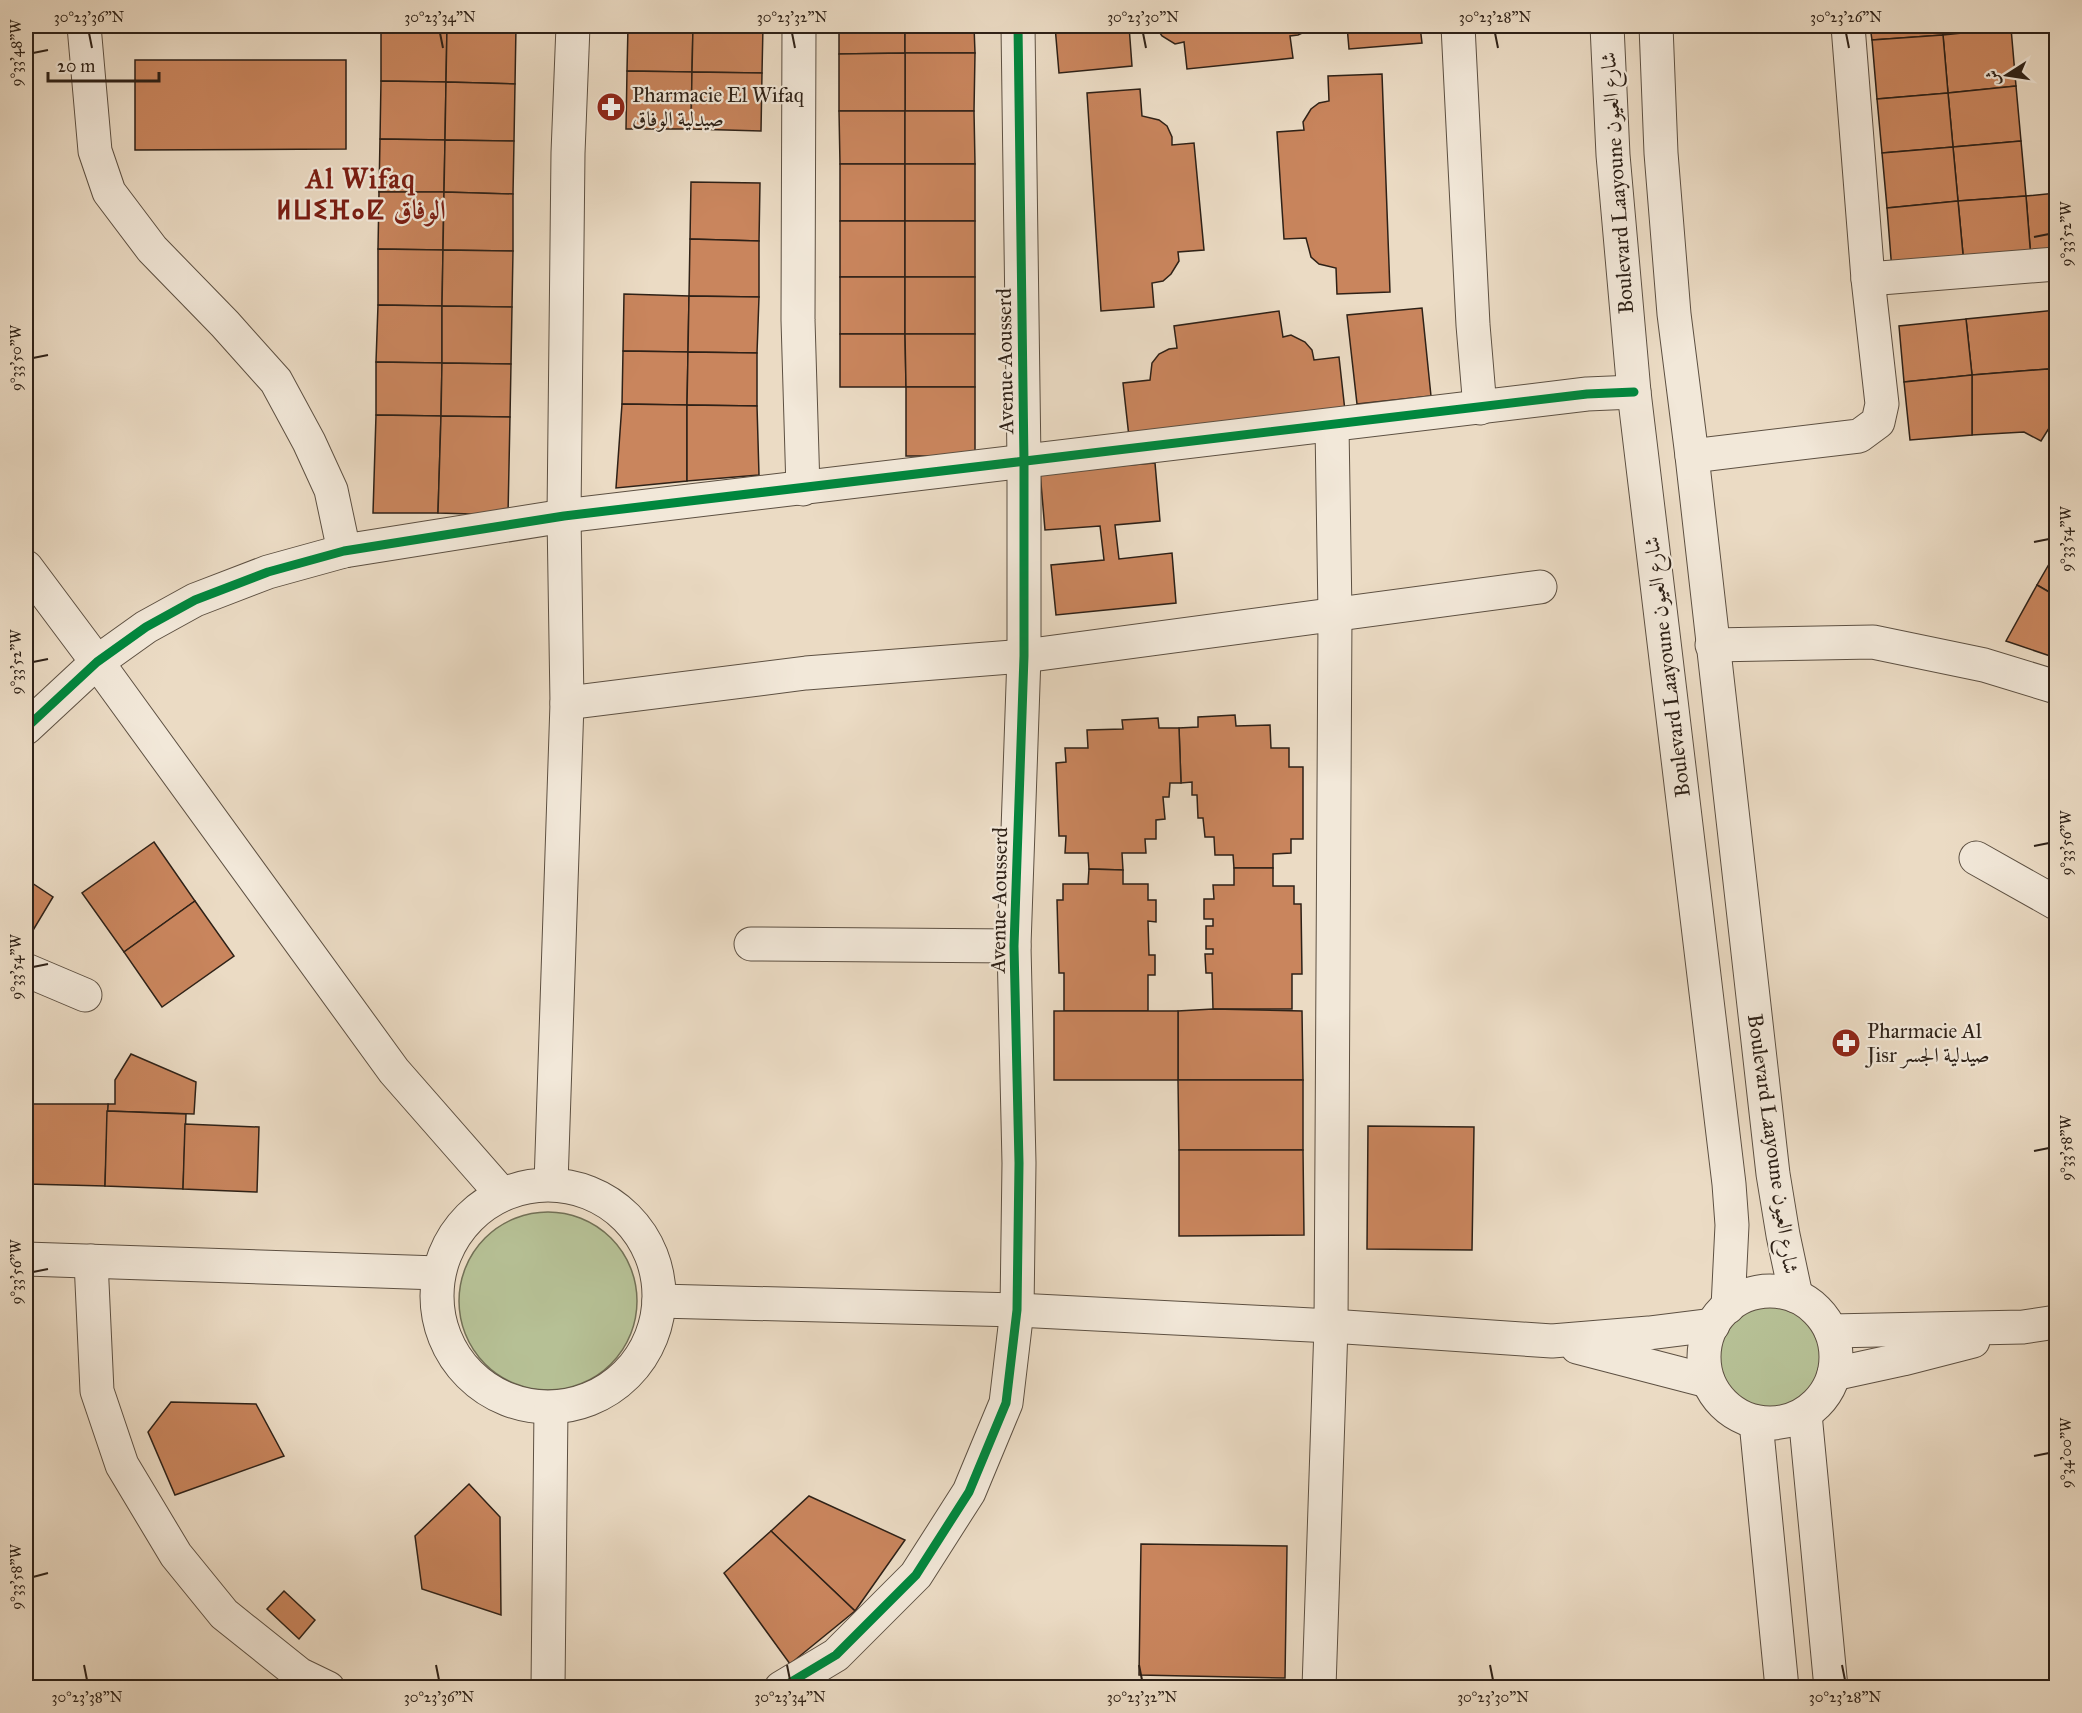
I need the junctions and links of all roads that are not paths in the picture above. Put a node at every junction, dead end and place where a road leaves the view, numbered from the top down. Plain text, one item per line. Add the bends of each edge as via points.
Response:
1 (84, 26) edge
2 (573, 26) edge
3 (800, 26) edge
4 (1018, 26) edge
5 (1458, 26) edge
6 (1606, 26) edge
7 (1656, 26) edge
8 (1848, 26) edge
9 (2056, 264) edge
10 (1868, 279) junction
11 (1634, 392) junction
12 (1480, 408) junction
13 (1332, 426) junction
14 (1692, 456) junction
15 (1024, 461) junction
16 (803, 489) junction
17 (564, 516) junction
18 (344, 551) junction
19 (26, 567) edge
20 (1540, 587) dead end
21 (1335, 614) junction
22 (1712, 645) junction
23 (1024, 656) junction
24 (97, 662) junction
25 (2056, 687) edge
26 (567, 703) junction
27 (26, 728) edge
28 (1976, 858) dead end
29 (2056, 903) edge
30 (751, 944) dead end
31 (1014, 946) junction
32 (26, 970) edge
33 (85, 995) dead end
34 (551, 1184) junction
35 (501, 1193) junction
36 (26, 1259) edge
37 (91, 1261) junction
38 (438, 1273) junction
39 (1796, 1296) junction
40 (659, 1301) junction
41 (1017, 1310) junction
42 (1720, 1316) junction
43 (2056, 1322) edge
44 (1331, 1326) junction
45 (2024, 1327) junction
46 (1831, 1331) junction
47 (1552, 1341) junction
48 (1834, 1374) junction
49 (1708, 1381) junction
50 (551, 1408) junction
51 (1805, 1414) junction
52 (1756, 1422) junction
53 (328, 1688) edge
54 (549, 1688) edge
55 (781, 1688) edge
56 (1319, 1688) edge
57 (1782, 1688) edge
58 (1831, 1688) edge

1 - 18 street via 95,151 109,192 152,249 276,381 331,490
2 - 17 street
3 - 16 street via 798,320
4 - 15 street, Avenue Aousserd
5 - 12 street
6 - 11 street, Boulevard Laayoune شارع العيون via 1617,211
7 - 14 street, Boulevard Laayoune شارع العيون via 1666,234
8 - 10 street
9 - 10 street
10 - 14 street via 1882,404 1878,422 1859,436
11 - 12 street
11 - 42 street, Boulevard Laayoune شارع العيون via 1729,1184 1732,1235
12 - 13 street
13 - 15 street
13 - 21 street
14 - 22 street, Boulevard Laayoune شارع العيون
15 - 16 street
15 - 23 street, Avenue Aousserd
16 - 17 street
17 - 18 street
17 - 26 street
18 - 24 street via 268,572 195,600 146,627
19 - 24 street
20 - 21 street
21 - 23 street
21 - 44 street
22 - 25 street via 1873,642 1984,665
22 - 39 street, Boulevard Laayoune شارع العيون via 1773,1174
23 - 26 street via 806,673
23 - 31 street, Avenue Aousserd
24 - 27 street
24 - 35 street via 394,1071
26 - 34 street
28 - 29 street
30 - 31 street
31 - 41 street, Avenue Aousserd via 1019,1164
32 - 33 street
34 - 35 street via 526,1185
34 - 40 street via 586,1190 617,1208 641,1234 655,1266
35 - 38 street via 461,1226
36 - 37 street
37 - 38 street
37 - 53 street via 97,1391 123,1465 176,1555 224,1614 299,1674
38 - 50 street via 438,1313 451,1351 470,1374 512,1402
39 - 42 street via 1760,1291 1743,1296
39 - 46 street via 1816,1311
40 - 41 street
40 - 50 street via 653,1334 637,1363 613,1386 584,1402
41 - 44 street
41 - 55 street, Avenue Aousserd via 1006,1403 969,1492 916,1575 836,1655
42 - 47 street via 1649,1333
42 - 49 street via 1706,1343
43 - 45 street
44 - 47 street
44 - 56 street
45 - 46 street
45 - 48 street
46 - 48 street via 1835,1344
47 - 49 street
48 - 51 street via 1824,1397
49 - 52 street via 1722,1403
50 - 54 street
51 - 52 street via 1781,1423
51 - 58 street
52 - 57 street

